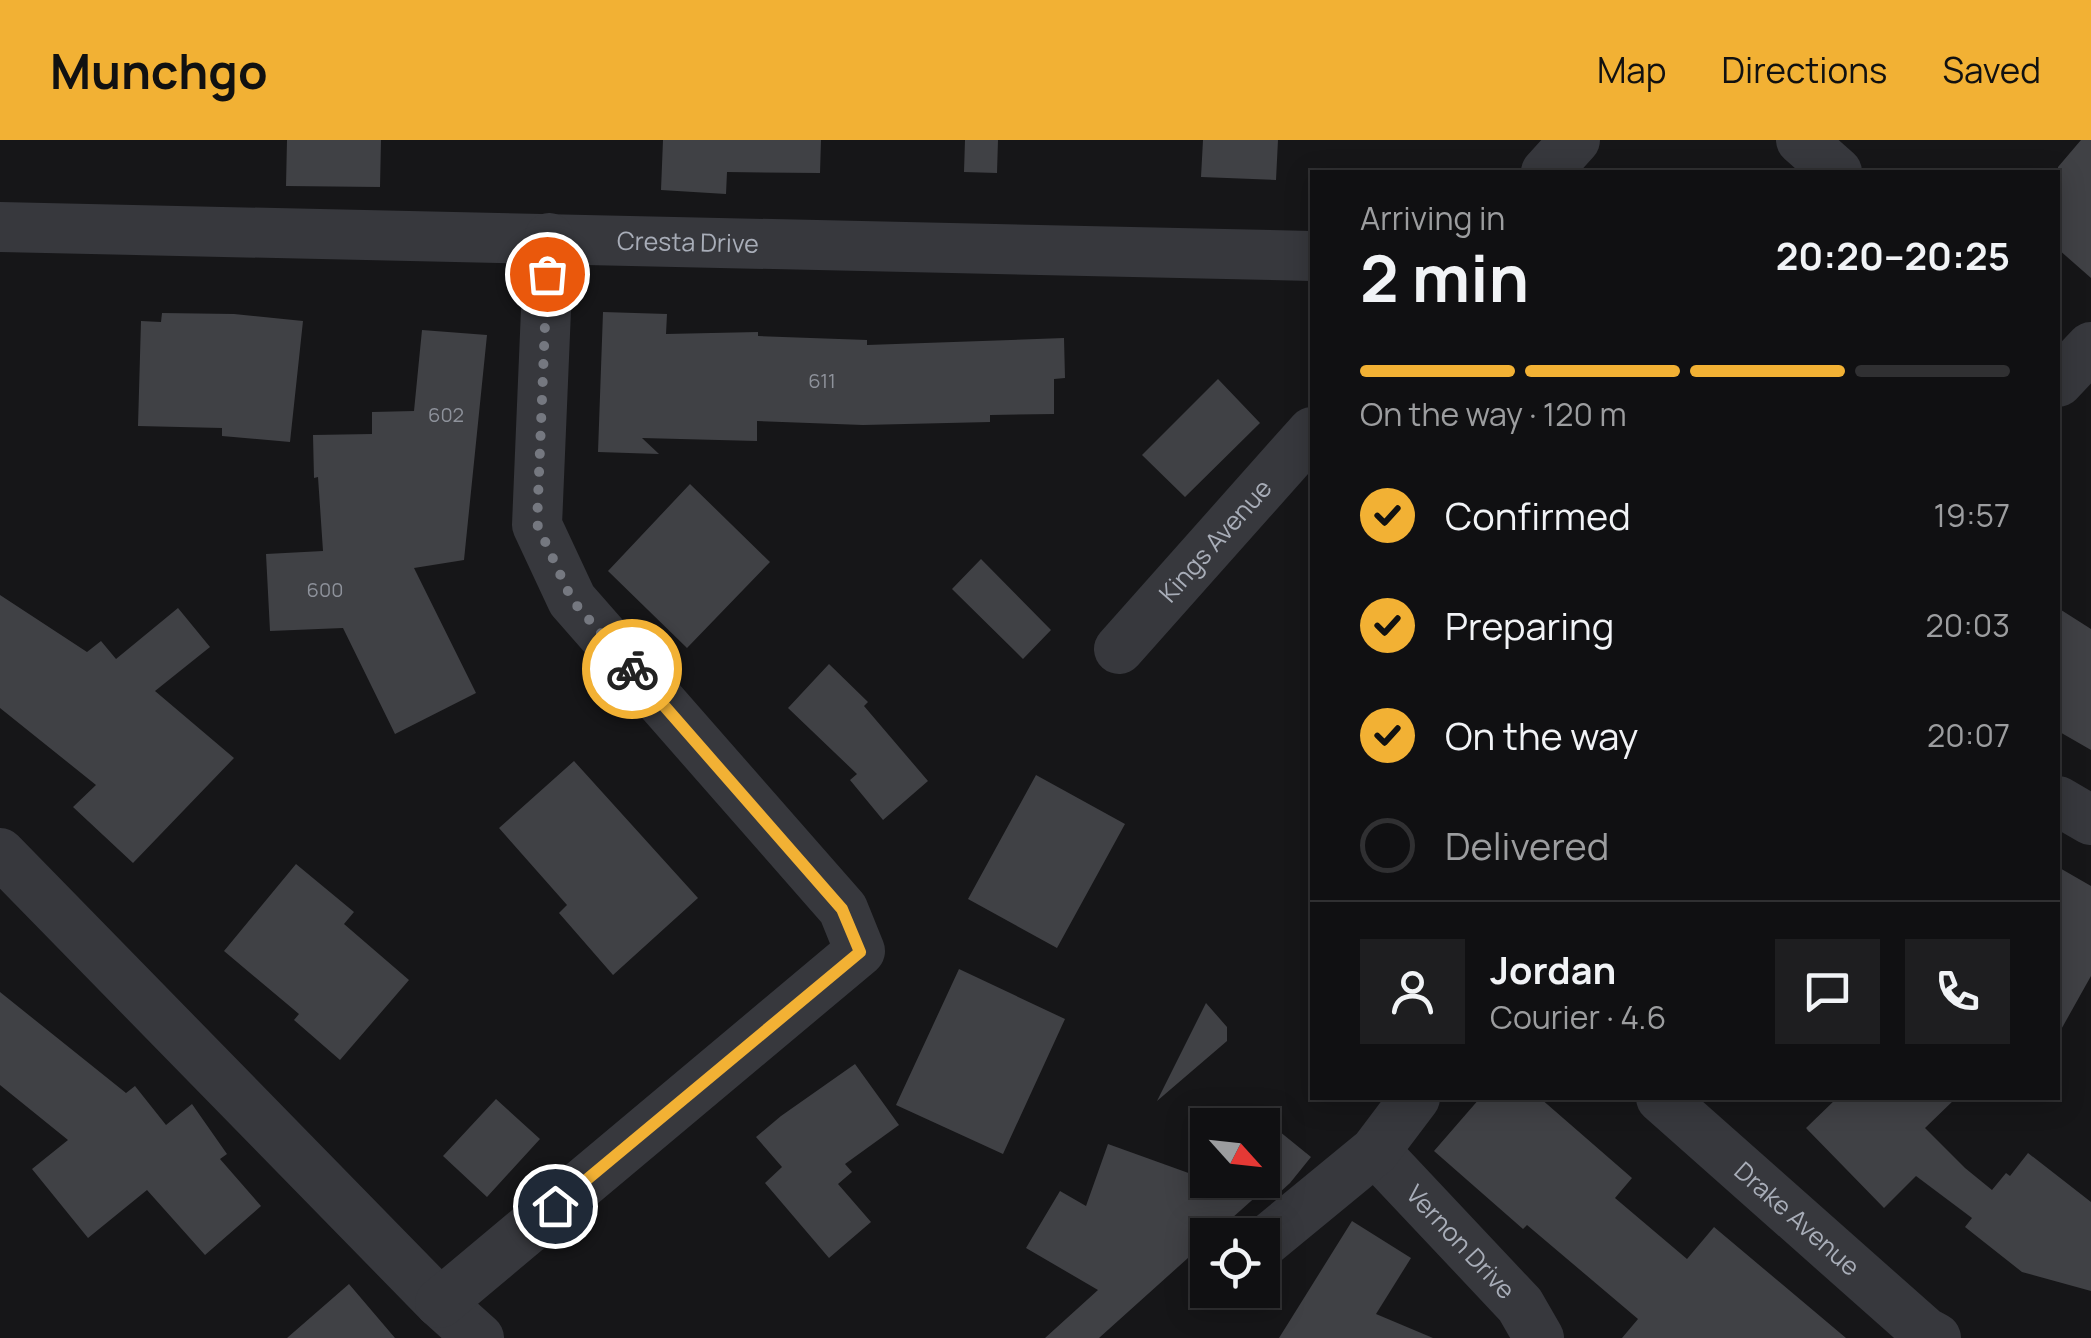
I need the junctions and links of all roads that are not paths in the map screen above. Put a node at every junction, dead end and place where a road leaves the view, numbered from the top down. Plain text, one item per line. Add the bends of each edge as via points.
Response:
1 (1576, 140) edge
2 (1801, 140) edge
3 (1548, 170) edge
4 (1835, 170) edge
5 (0, 227) edge
6 (549, 238) junction
7 (1310, 256) edge
8 (1310, 434) edge
9 (1118, 649) dead end
10 (2060, 803) edge
11 (2091, 820) edge
12 (0, 852) edge
13 (1413, 1100) edge
14 (1663, 1100) edge
15 (1374, 1152) junction
16 (1280, 1229) edge
17 (440, 1302) junction
18 (479, 1338) edge
19 (1539, 1338) edge
20 (1936, 1338) edge

1 - 3 street
2 - 4 street
5 - 6 street, Cresta Drive
6 - 7 street, Cresta Drive
6 - 17 street via 537,524 572,600 842,909 860,952
8 - 9 street, Kings Avenue
10 - 11 street
12 - 17 street
13 - 15 street
14 - 20 street, Drake Avenue
15 - 16 street
15 - 19 street, Vernon Drive via 1520,1305
17 - 18 street

